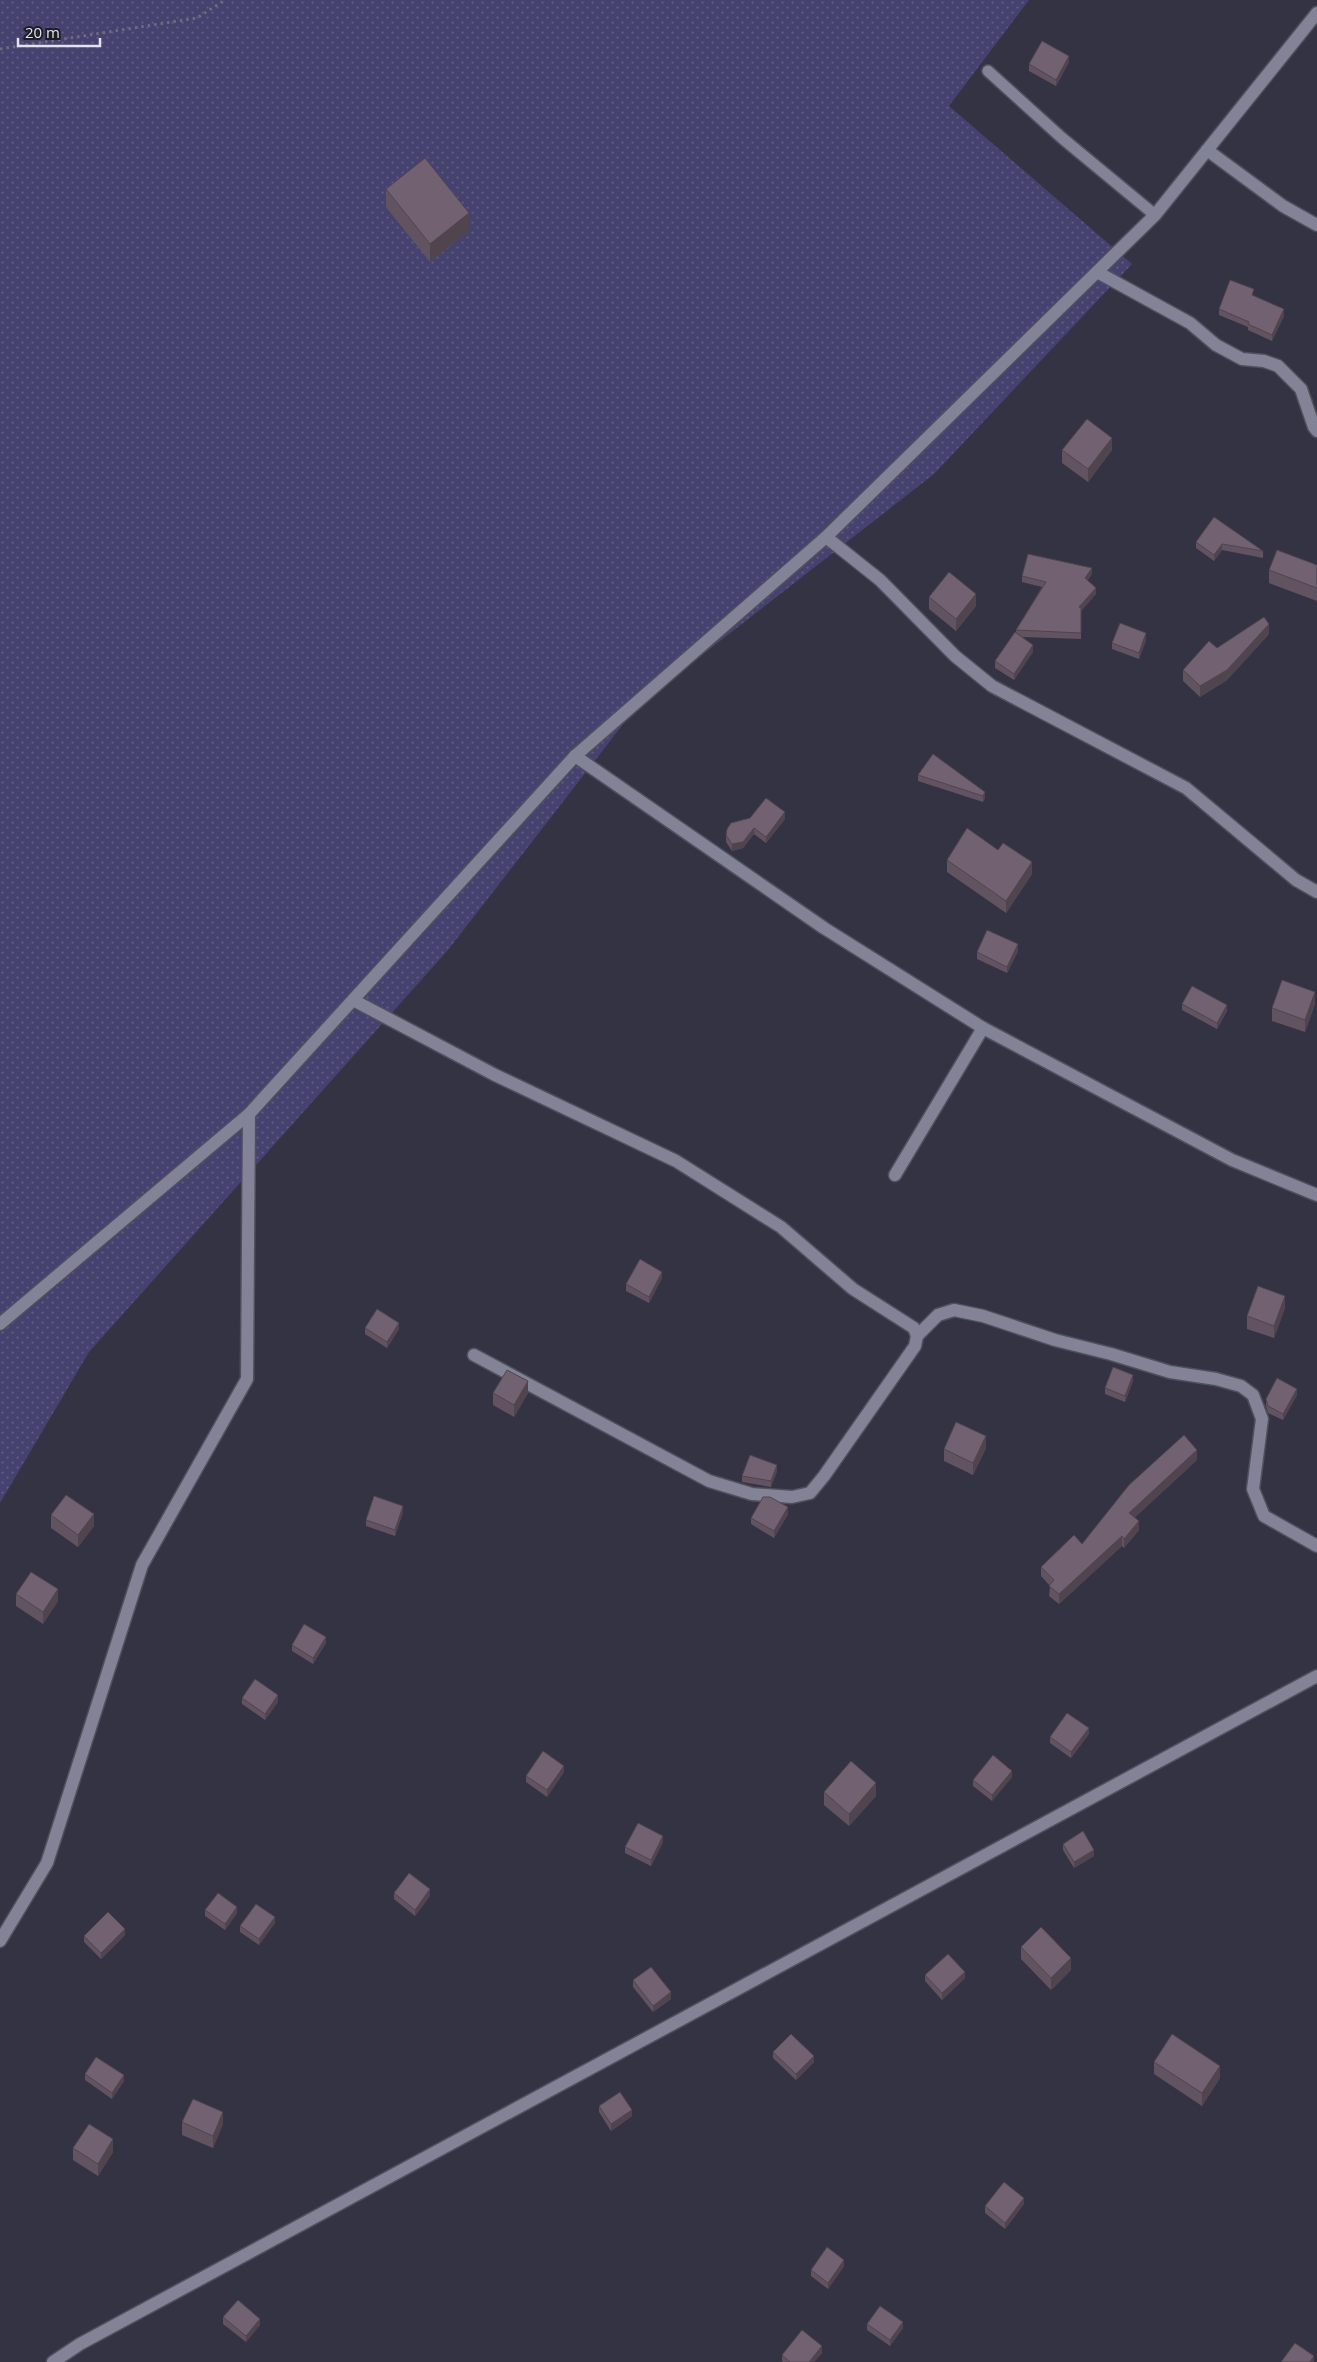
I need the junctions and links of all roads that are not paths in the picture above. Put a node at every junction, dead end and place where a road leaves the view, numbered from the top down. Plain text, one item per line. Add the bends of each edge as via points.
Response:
1 (1317, 13) edge
2 (988, 72) dead end
3 (1207, 150) junction
4 (1155, 215) junction
5 (1317, 225) edge
6 (1097, 272) junction
7 (1317, 431) edge
8 (826, 538) junction
9 (575, 756) junction
10 (1317, 892) edge
11 (353, 1000) junction
12 (983, 1028) junction
13 (250, 1114) junction
14 (894, 1175) dead end
15 (1317, 1195) edge
16 (0, 1324) edge
17 (917, 1336) junction
18 (474, 1356) dead end
19 (1317, 1546) edge
20 (1317, 1676) edge
21 (0, 1941) edge
22 (53, 2362) edge

1 - 3 street
2 - 4 lane
3 - 4 street
3 - 5 street via 1283,206
4 - 6 street
6 - 7 street via 1190,324 1216,345 1242,359 1278,366 1300,389
6 - 8 street
8 - 9 street
8 - 10 street via 880,580 955,656 992,686 1186,788 1296,880
9 - 11 street
9 - 12 street via 824,928
11 - 13 street
11 - 17 street via 495,1075 676,1162 781,1227 853,1289 914,1328
12 - 14 street
12 - 15 street via 1232,1160
13 - 16 street
13 - 21 street via 247,1378 142,1565 47,1863
17 - 18 street via 916,1346 824,1476 810,1493 792,1497 752,1494 709,1481
17 - 19 street via 938,1315 954,1310 1170,1372 1216,1378 1241,1386 1253,1395 1262,1419 1253,1489 1264,1516
20 - 22 street via 106,2329

